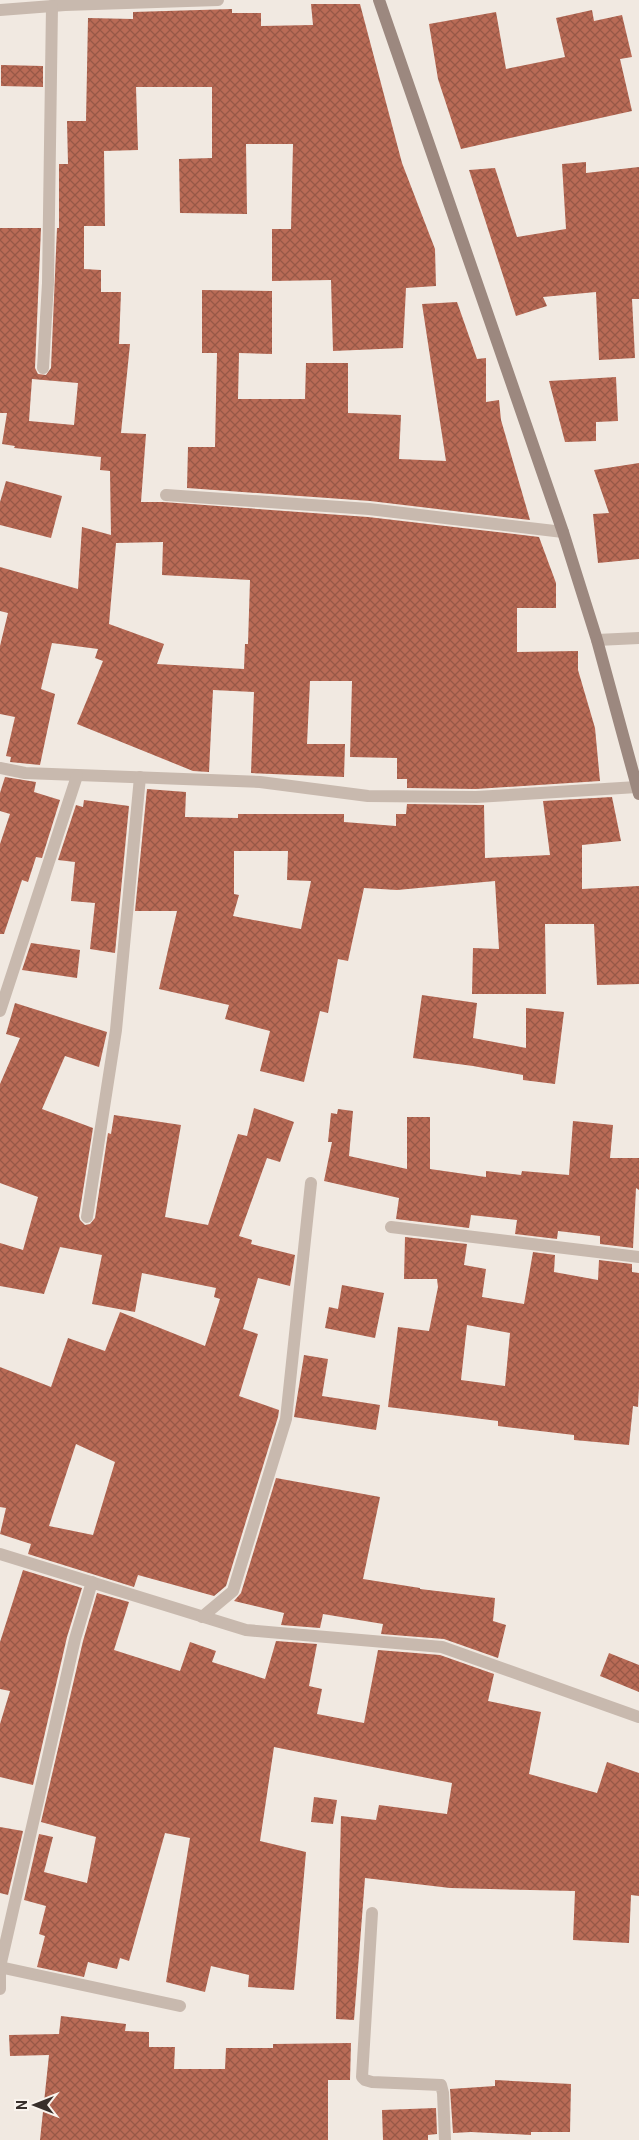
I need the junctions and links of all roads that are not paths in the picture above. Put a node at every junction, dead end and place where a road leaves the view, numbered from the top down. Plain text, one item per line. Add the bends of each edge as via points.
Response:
1 (218, 0) edge
2 (379, 0) edge
3 (60, 4) edge
4 (0, 10) edge
5 (43, 368) dead end
6 (166, 496) dead end
7 (563, 532) junction
8 (639, 638) edge
9 (597, 640) junction
10 (0, 768) edge
11 (76, 776) junction
12 (140, 777) junction
13 (637, 783) edge
14 (0, 1011) edge
15 (311, 1183) dead end
16 (87, 1217) dead end
17 (390, 1227) dead end
18 (639, 1257) edge
19 (0, 1554) edge
20 (92, 1582) junction
21 (202, 1617) junction
22 (639, 1717) edge
23 (372, 1913) dead end
24 (0, 1967) edge
25 (0, 1989) edge
26 (180, 2006) dead end
27 (445, 2140) edge

1 - 3 street
2 - 7 street
3 - 4 street
3 - 5 street
6 - 7 street via 370,509
7 - 9 street
8 - 9 street
9 - 13 street
10 - 11 street
11 - 12 street
11 - 14 street
12 - 13 street via 260,782 368,796 476,797
12 - 16 street via 116,1030
15 - 21 street via 286,1420 233,1591
17 - 18 street
19 - 20 street
20 - 21 street
20 - 24 street via 75,1639
21 - 22 street via 246,1630 442,1647
23 - 27 street via 362,2077 372,2082 441,2085
24 - 25 street
24 - 26 street

